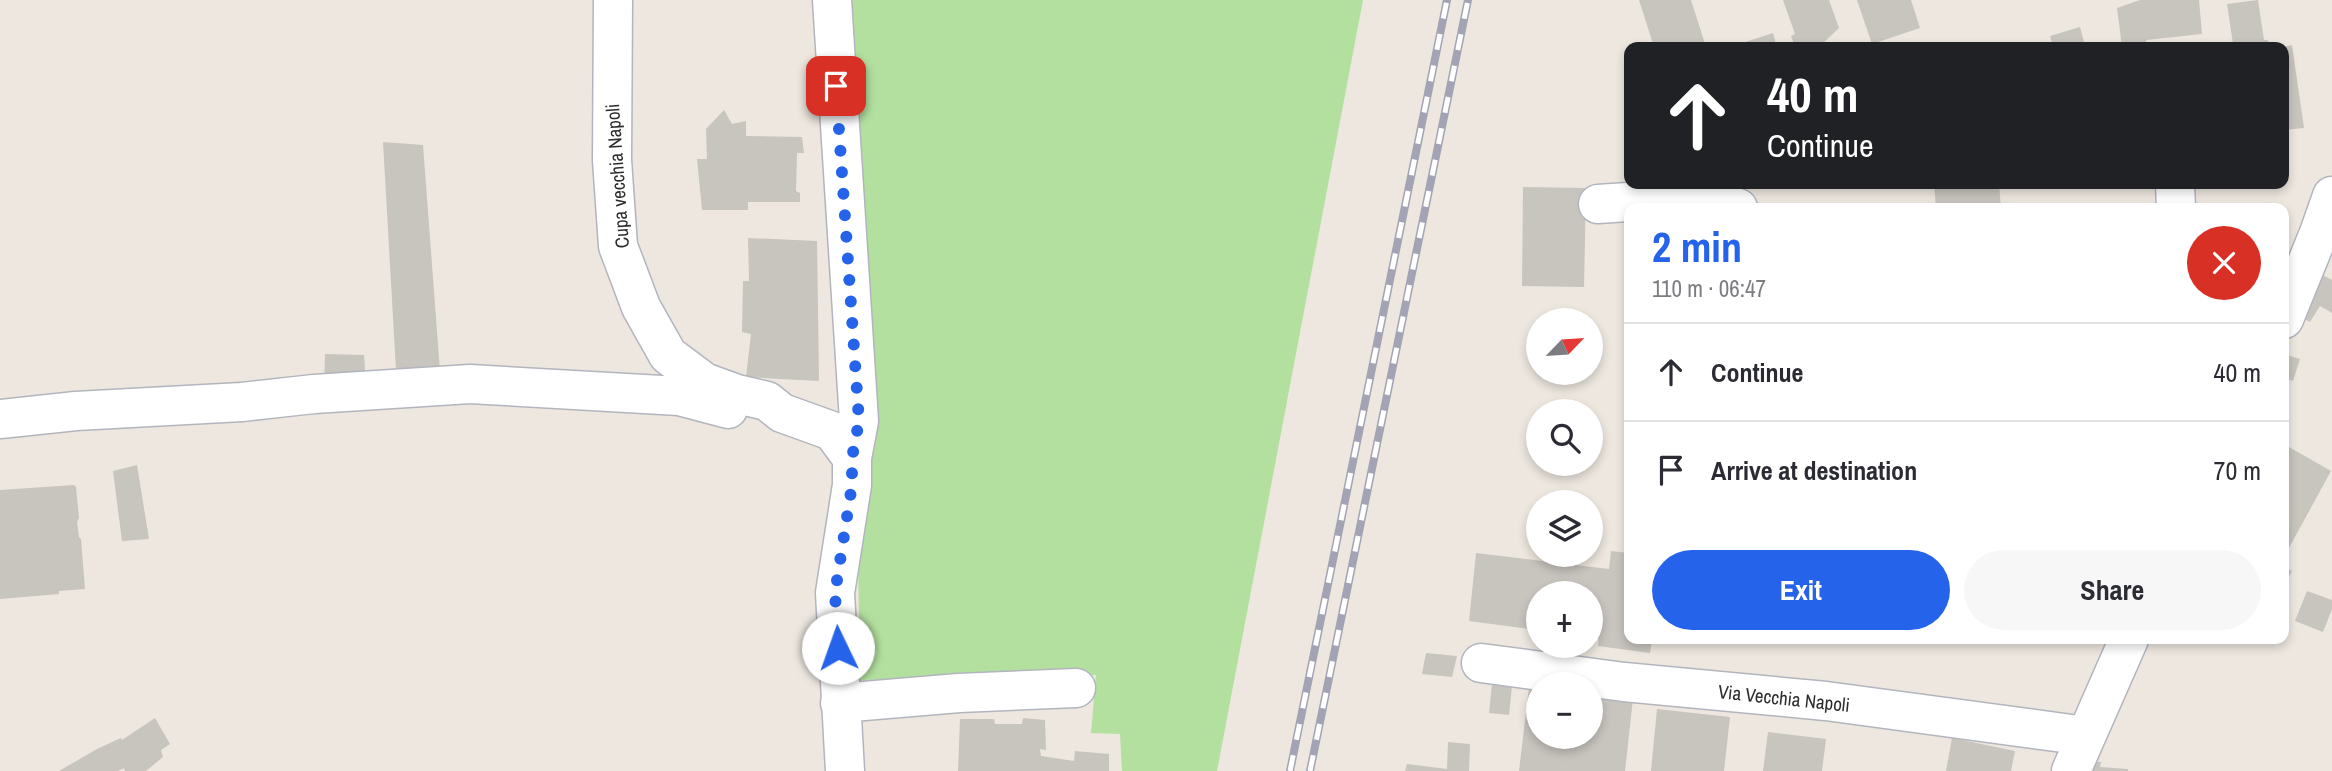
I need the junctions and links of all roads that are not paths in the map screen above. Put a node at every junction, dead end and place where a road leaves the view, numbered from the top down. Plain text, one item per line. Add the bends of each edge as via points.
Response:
1 (613, 0) edge
2 (832, 0) edge
3 (2332, 196) edge
4 (1722, 203) edge
5 (1598, 204) dead end
6 (2289, 306) edge
7 (782, 413) junction
8 (0, 419) edge
9 (852, 458) junction
10 (2127, 644) edge
11 (1481, 663) dead end
12 (1076, 688) dead end
13 (840, 703) junction
14 (2086, 736) junction
15 (845, 771) edge
16 (2070, 771) edge

1 - 7 street, Cupa vecchia Napoli via 612,160 618,246 641,307 668,355 704,382 767,401
2 - 9 street via 859,421
3 - 6 street
4 - 5 street via 1702,197
7 - 8 street via 728,409 679,396 470,384
7 - 9 street, Cupa vecchia Napoli via 832,431
9 - 13 street via 835,593
10 - 14 street
11 - 14 street, Via Vecchia Napoli via 1826,701
12 - 13 street
13 - 15 street
14 - 16 street

